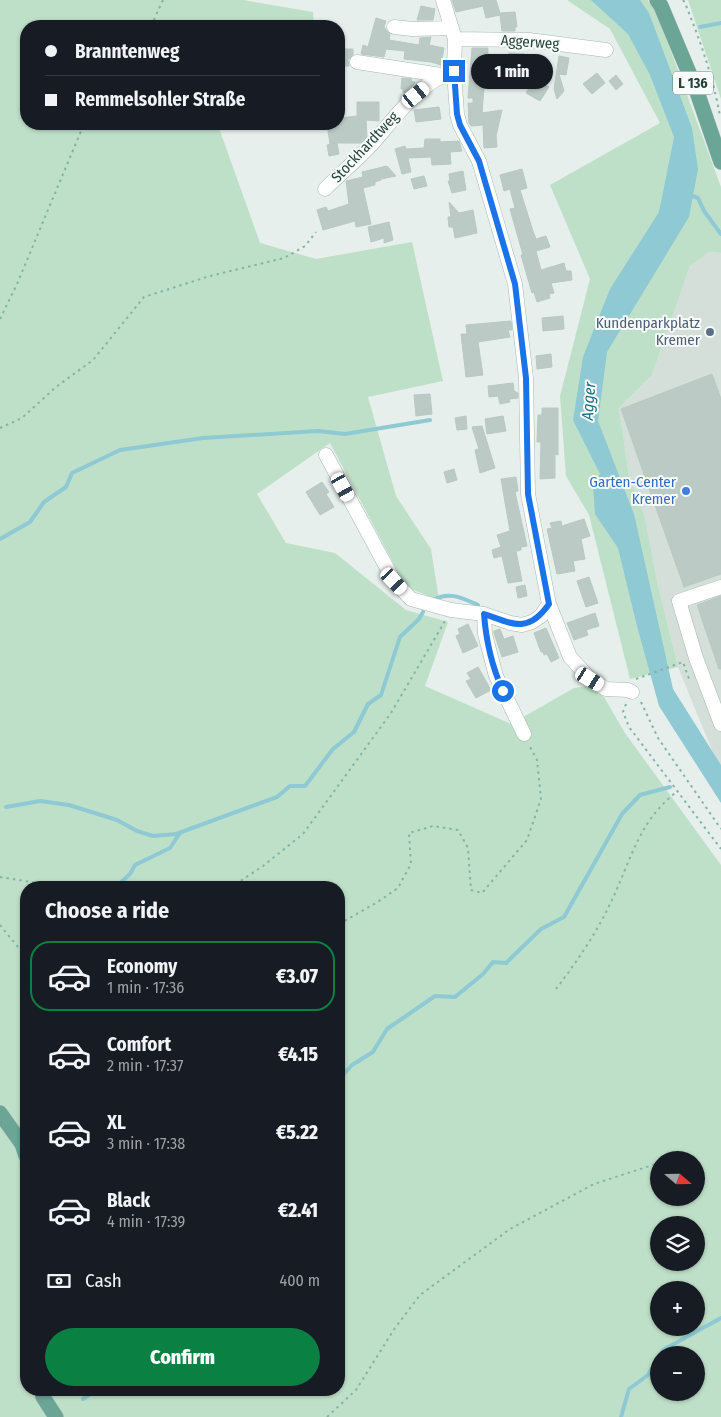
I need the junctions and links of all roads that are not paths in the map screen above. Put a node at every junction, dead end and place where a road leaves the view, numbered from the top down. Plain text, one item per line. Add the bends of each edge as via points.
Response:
1 (443, 0) edge
2 (657, 0) edge
3 (394, 27) dead end
4 (453, 34) junction
5 (606, 50) dead end
6 (357, 62) dead end
7 (447, 73) junction
8 (721, 162) edge
9 (325, 189) dead end
10 (326, 456) dead end
11 (721, 587) edge
12 (549, 604) junction
13 (484, 614) junction
14 (632, 692) road end
15 (721, 724) edge
16 (524, 734) road end
17 (0, 1114) edge
18 (20, 1141) edge
19 (43, 1396) edge
20 (56, 1417) edge

1 - 4 street
2 - 8 main road, L 136 via 697,92
3 - 4 street, Aggerweg
4 - 5 street, Aggerweg
4 - 7 street
6 - 7 street
7 - 9 street, Stockhardtweg via 404,105 372,144
7 - 12 street via 460,125 479,161 515,284 526,378 528,494
10 - 13 street via 394,581 411,599 451,610
11 - 15 street via 679,601
12 - 13 street via 541,616 522,625
12 - 14 street via 570,657 590,679 606,689
13 - 16 street via 485,634 496,676
17 - 18 main road
19 - 20 main road

